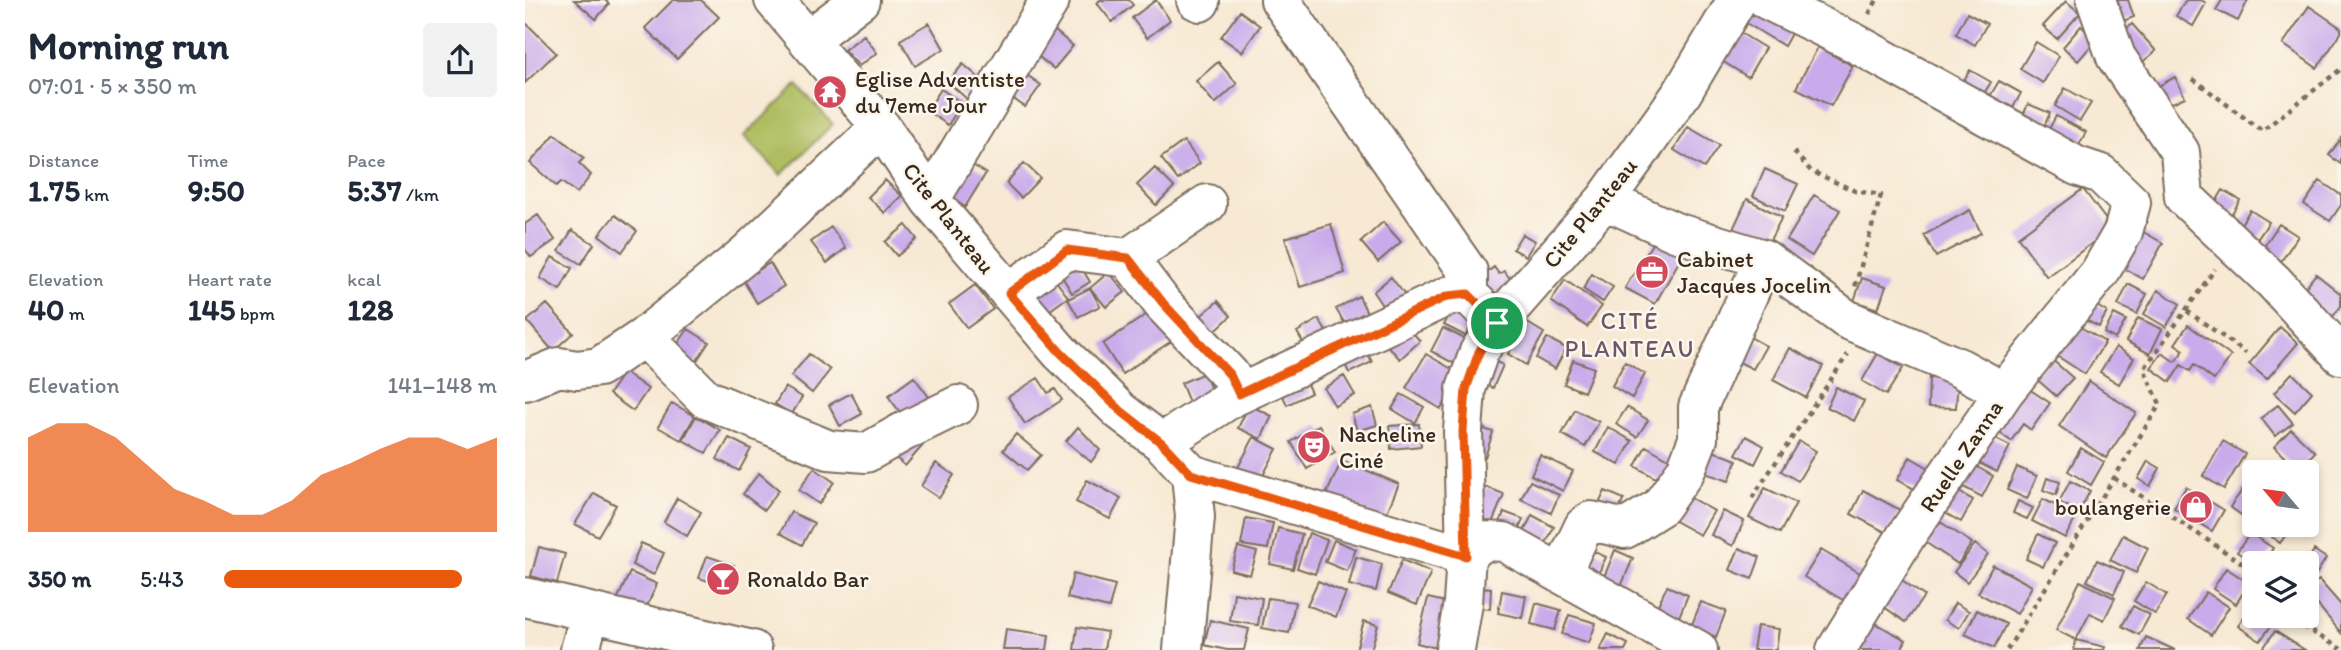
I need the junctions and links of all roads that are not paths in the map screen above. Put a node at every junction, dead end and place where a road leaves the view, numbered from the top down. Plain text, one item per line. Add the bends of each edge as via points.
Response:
1 (774, 0) edge
2 (860, 0) edge
3 (1050, 0) edge
4 (1280, 0) edge
5 (1737, 0) edge
6 (1767, 0) edge
7 (2096, 0) edge
8 (809, 40) junction
9 (881, 127) junction
10 (2184, 197) junction
11 (930, 200) junction
12 (1605, 200) junction
13 (1206, 204) dead end
14 (2128, 213) junction
15 (1128, 258) junction
16 (1764, 259) junction
17 (1009, 293) junction
18 (1468, 294) junction
19 (1497, 323) junction
20 (644, 337) junction
21 (525, 350) edge
22 (2341, 355) edge
23 (577, 370) junction
24 (525, 382) edge
25 (2004, 392) junction
26 (1239, 394) junction
27 (958, 405) dead end
28 (1162, 443) junction
29 (1191, 474) junction
30 (1466, 556) junction
31 (1561, 574) junction
32 (525, 597) edge
33 (590, 613) junction
34 (580, 650) edge
35 (753, 650) edge
36 (1183, 650) edge
37 (1455, 650) edge
38 (1698, 650) edge
39 (1836, 650) edge

1 - 8 street, Cite Planteau
2 - 8 street
3 - 11 street
4 - 18 street via 1468,272
5 - 12 street, Cite Planteau via 1682,93
6 - 14 street via 1853,42 2077,166 2101,174 2131,203
7 - 10 street via 2116,57 2180,152
8 - 9 street, Cite Planteau
9 - 11 street, Cite Planteau
9 - 20 street via 745,255
10 - 14 street
10 - 22 street via 2274,282
11 - 17 street, Cite Planteau
12 - 16 street via 1675,232
12 - 19 street, Cite Planteau
13 - 15 street
14 - 25 street, Ruelle Zanna via 2123,232 2100,272
15 - 17 street via 1067,250
15 - 26 street via 1230,375
16 - 25 street via 1856,323
16 - 31 street via 1698,407 1698,439 1686,470 1660,507 1625,529 1591,522 1584,526
17 - 28 street, Cite Planteau via 1060,352
18 - 19 street
18 - 26 street via 1448,296
19 - 30 street, Cite Planteau via 1479,352 1466,389
20 - 23 street via 599,367
20 - 27 street via 706,400 829,450 866,453
21 - 23 street
23 - 24 street via 559,367
25 - 39 street, Ruelle Zanna via 1906,536
26 - 28 street
28 - 29 street, Cite Planteau
29 - 30 street
29 - 36 street via 1195,517
30 - 31 street via 1483,541 1504,542
30 - 37 street, Cite Planteau
31 - 38 street
32 - 33 street
33 - 34 street
33 - 35 street

